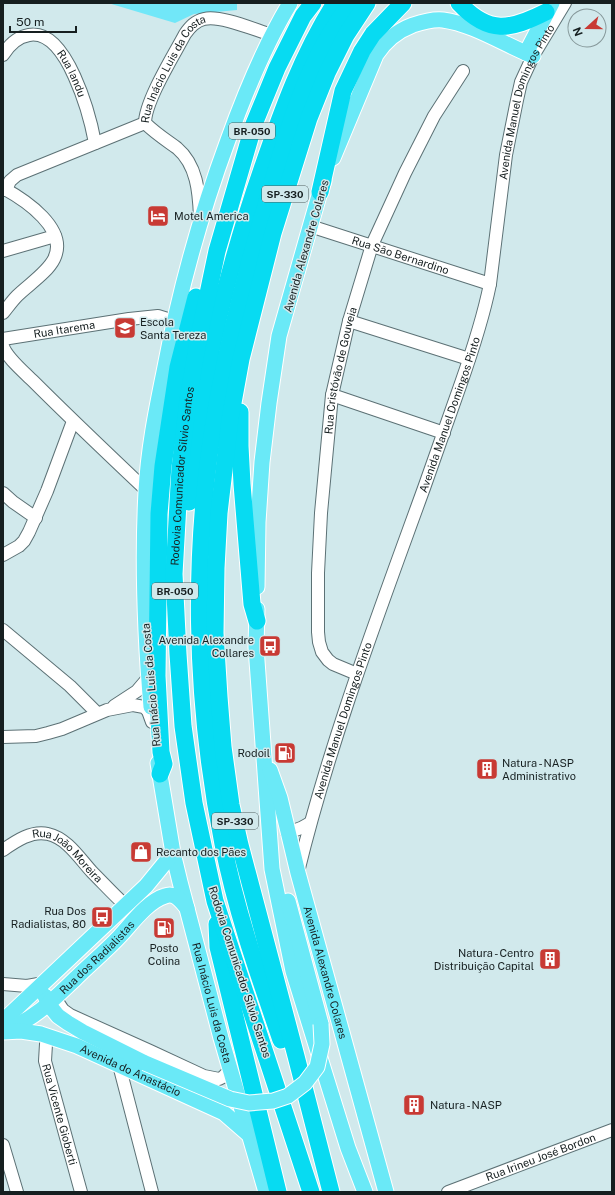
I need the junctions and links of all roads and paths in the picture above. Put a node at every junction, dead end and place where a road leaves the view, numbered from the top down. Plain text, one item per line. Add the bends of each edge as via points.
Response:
1 (290, 3) edge
2 (335, 3) edge
3 (350, 3) edge
4 (367, 3) edge
5 (403, 3) edge
6 (459, 3) edge
7 (565, 3) edge
8 (308, 7) edge
9 (549, 8) edge
10 (272, 35) junction
11 (3, 55) edge
12 (530, 55) junction
13 (463, 71) dead end
14 (145, 123) junction
15 (95, 143) junction
16 (4, 189) edge
17 (320, 192) junction
18 (200, 218) junction
19 (310, 226) junction
20 (55, 236) junction
21 (372, 245) junction
22 (3, 251) edge
23 (217, 251) junction
24 (490, 284) junction
25 (3, 313) edge
26 (174, 320) junction
27 (349, 321) junction
28 (3, 339) edge
29 (3, 346) edge
30 (241, 358) junction
31 (469, 359) junction
32 (332, 395) junction
33 (73, 421) junction
34 (444, 433) junction
35 (146, 490) junction
36 (3, 493) edge
37 (36, 518) junction
38 (3, 555) edge
39 (256, 621) junction
40 (3, 630) edge
41 (178, 654) junction
42 (357, 674) junction
43 (148, 678) junction
44 (102, 712) junction
45 (152, 722) junction
46 (3, 738) edge
47 (265, 754) junction
48 (160, 774) junction
49 (267, 799) junction
50 (310, 823) junction
51 (287, 832) junction
52 (3, 850) edge
53 (172, 853) junction
54 (298, 874) junction
55 (215, 902) junction
56 (125, 906) junction
57 (188, 910) junction
58 (101, 929) junction
59 (112, 944) junction
60 (44, 983) junction
61 (3, 984) edge
62 (52, 1001) junction
63 (3, 1021) edge
64 (21, 1031) junction
65 (3, 1032) edge
66 (83, 1032) junction
67 (49, 1036) junction
68 (120, 1066) junction
69 (230, 1070) junction
70 (612, 1130) edge
71 (248, 1134) junction
72 (3, 1145) edge
73 (330, 1189) edge
74 (17, 1192) edge
75 (81, 1192) edge
76 (152, 1192) edge
77 (266, 1192) edge
78 (278, 1192) edge
79 (311, 1192) edge
80 (365, 1192) edge
81 (386, 1192) edge
82 (448, 1192) edge

1 - 10 main road, Rua Inácio Luis da Costa
2 - 41 highway via 302,61 282,110 236,250 218,319 200,408 189,496
3 - 73 highway via 331,32 300,97 238,302 211,442 199,589 199,632 207,744 223,845 251,951
4 - 30 highway, SP-330 via 330,66 309,118 273,233
5 - 17 highway via 373,34 343,91
6 - 9 highway via 470,15 485,23 502,27 515,26
7 - 12 street, Avenida Manuel Domingos Pinto
8 - 23 highway, Rodovia Comunicador Silvio Santos / BR-050 via 277,68 254,124
9 - 12 main road
10 - 14 street, Rua Inácio Luis da Costa via 218,19 204,19 193,24 185,34 150,102
10 - 18 main road, Rua Inácio Luis da Costa via 235,120
11 - 15 street, Rua Iandu via 19,38 35,34 49,40 60,50 83,96
12 - 17 main road, Avenida Alexandre Colares via 480,32 443,20 432,20 404,29 389,39 376,55
12 - 24 street, Avenida Manuel Domingos Pinto via 521,82 506,155
13 - 21 street, Rua Cristóvão de Gouveia via 434,116 389,205
14 - 15 street
14 - 18 street, Rua Inácio Luis da Costa via 178,149 190,165 199,188
15 - 16 street via 17,175
16 - 20 street via 44,218
17 - 19 main road, Avenida Alexandre Colares
18 - 26 main road, Rua Inácio Luis da Costa
19 - 21 street, Rua São Bernardino
19 - 39 main road, Avenida Alexandre Colares via 280,336 269,403 258,522
20 - 22 street
20 - 25 street via 57,249 54,259
21 - 24 street, Rua São Bernardino
21 - 27 street, Rua Cristóvão de Gouveia
23 - 41 highway, Rodovia Comunicador Silvio Santos / BR-050 via 198,340 180,468 174,574
23 - 48 highway via 201,278 178,367 163,466 159,514 157,676 164,764
24 - 31 street, Avenida Manuel Domingos Pinto
26 - 28 street, Rua Itarema via 158,316 129,319
26 - 35 main road, Rua Inácio Luis da Costa via 152,437
27 - 31 street
27 - 32 street, Rua Cristóvão de Gouveia
29 - 33 street via 14,362
30 - 39 highway via 244,376 240,419 242,476 252,604
30 - 73 highway, SP-330 via 223,473 216,568 215,633 223,747 231,805 240,845
31 - 34 street, Avenida Manuel Domingos Pinto
32 - 34 street
32 - 42 street, Rua Cristóvão de Gouveia via 321,513 318,632 322,652 328,660
33 - 35 street
33 - 37 street
34 - 42 street, Avenida Manuel Domingos Pinto
35 - 43 main road, Rua Inácio Luis da Costa via 144,574
36 - 37 street
37 - 38 street via 24,541
39 - 47 main road
40 - 44 street
41 - 55 highway, Rodovia Comunicador Silvio Santos / SP-330 via 183,726 194,803
42 - 50 street, Avenida Manuel Domingos Pinto
43 - 44 street via 137,691
43 - 45 main road, Rua Inácio Luis da Costa
44 - 45 street via 139,705 148,711
44 - 46 street via 48,733
45 - 48 main road, Rua Inácio Luis da Costa
47 - 49 main road
47 - 51 main road, Avenida Alexandre Colares via 280,798
48 - 53 main road, Rua Inácio Luis da Costa
49 - 66 main road, bridge via 288,898 321,1024 322,1044 317,1067 306,1083 288,1096 273,1101 249,1103 230,1099 145,1063
49 - 80 main road via 272,869 293,971 348,1148
50 - 51 street
50 - 54 street, Avenida Manuel Domingos Pinto
51 - 54 main road, Avenida Alexandre Colares
52 - 56 street, Rua João Moreira via 22,838 48,833 70,848
53 - 56 main road, Rua dos Radialistas via 146,886
53 - 57 main road, Rua Inácio Luis da Costa
54 - 81 main road, Avenida Alexandre Colares
55 - 78 highway via 218,947
55 - 79 highway, Rodovia Comunicador Silvio Santos / SP-330
56 - 58 main road, Rua dos Radialistas
57 - 59 main road, Rua dos Radialistas via 175,896 164,896 152,902
57 - 69 main road, Rua Inácio Luis da Costa
58 - 59 main road via 112,935
58 - 60 main road, Rua dos Radialistas
59 - 62 main road, Rua dos Radialistas
60 - 61 street via 27,986
60 - 62 main road via 45,995
60 - 63 main road, Rua dos Radialistas
62 - 65 main road, Rua dos Radialistas via 23,1023
62 - 66 main road via 58,1016
62 - 69 street via 70,1015 204,1076 219,1079
64 - 65 main road, Avenida do Anastácio
64 - 66 main road via 50,1026
64 - 67 main road, Avenida do Anastácio
67 - 68 main road, Avenida do Anastácio
67 - 75 street, Rua Vicente Gioberti via 45,1060
68 - 71 main road, Avenida do Anastácio via 224,1114
68 - 76 street
69 - 71 main road, Rua Inácio Luis da Costa
70 - 82 street, Rua Irineu José Bordon
71 - 77 main road, Rua Inácio Luis da Costa
72 - 74 street

